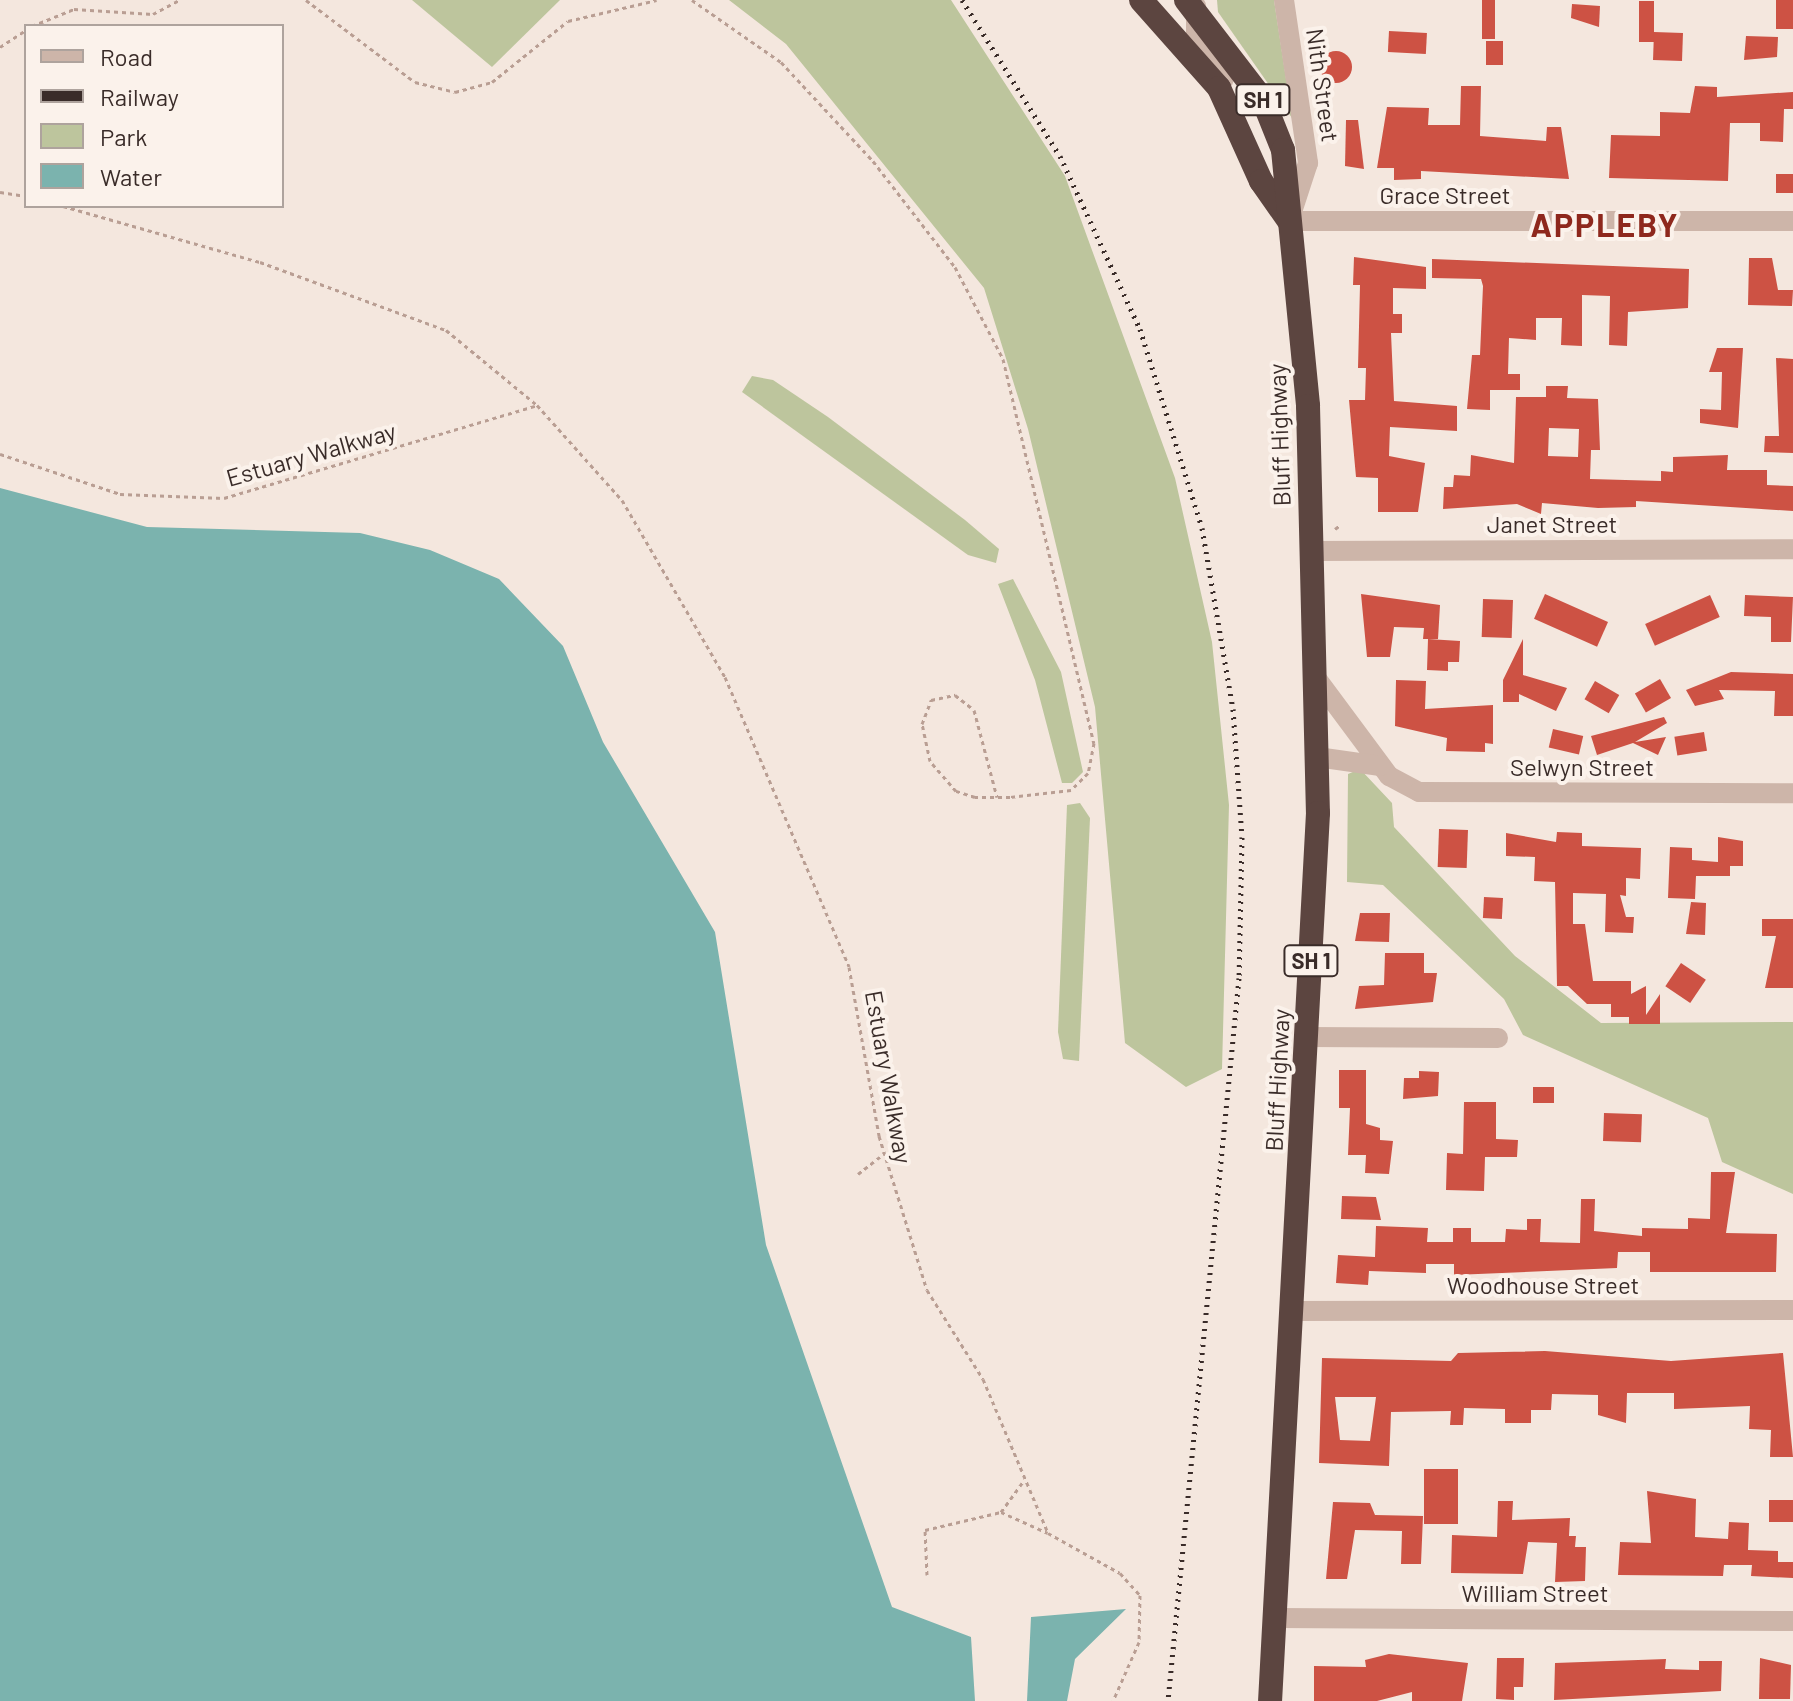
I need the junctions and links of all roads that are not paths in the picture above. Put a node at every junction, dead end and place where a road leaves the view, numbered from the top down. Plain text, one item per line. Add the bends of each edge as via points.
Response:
1 (1141, 0) edge
2 (1284, 0) edge
3 (1194, 3) edge
4 (1233, 114) junction
5 (1289, 221) junction
6 (1793, 221) edge
7 (1793, 549) edge
8 (1312, 551) junction
9 (1314, 675) junction
10 (1317, 757) junction
11 (1380, 766) junction
12 (1793, 793) edge
13 (1307, 1037) junction
14 (1498, 1038) dead end
15 (1793, 1310) edge
16 (1293, 1311) junction
17 (1277, 1618) junction
18 (1793, 1621) edge
19 (1270, 1701) edge

1 - 4 highway, SH 1 via 1191,49
2 - 5 street, Nith Street via 1308,163
3 - 4 street via 1196,38 1229,87
3 - 5 highway, SH 1 via 1263,100 1292,183
4 - 5 highway, SH 1 via 1261,181
5 - 6 street, Grace Street
5 - 8 highway, Bluff Highway / SH 1 via 1308,406
7 - 8 street, Janet Street
8 - 9 highway, Bluff Highway / SH 1
9 - 10 highway, Bluff Highway / SH 1
9 - 11 street, Selwyn Street via 1366,736
10 - 11 street, Selwyn Street
10 - 13 highway, Bluff Highway / SH 1
11 - 12 street, Selwyn Street via 1407,788 1434,794
13 - 14 street
13 - 16 highway, Bluff Highway / SH 1
15 - 16 street, Woodhouse Street
16 - 17 highway, Bluff Highway / SH 1
17 - 18 street, William Street
17 - 19 highway, Bluff Highway / SH 1

